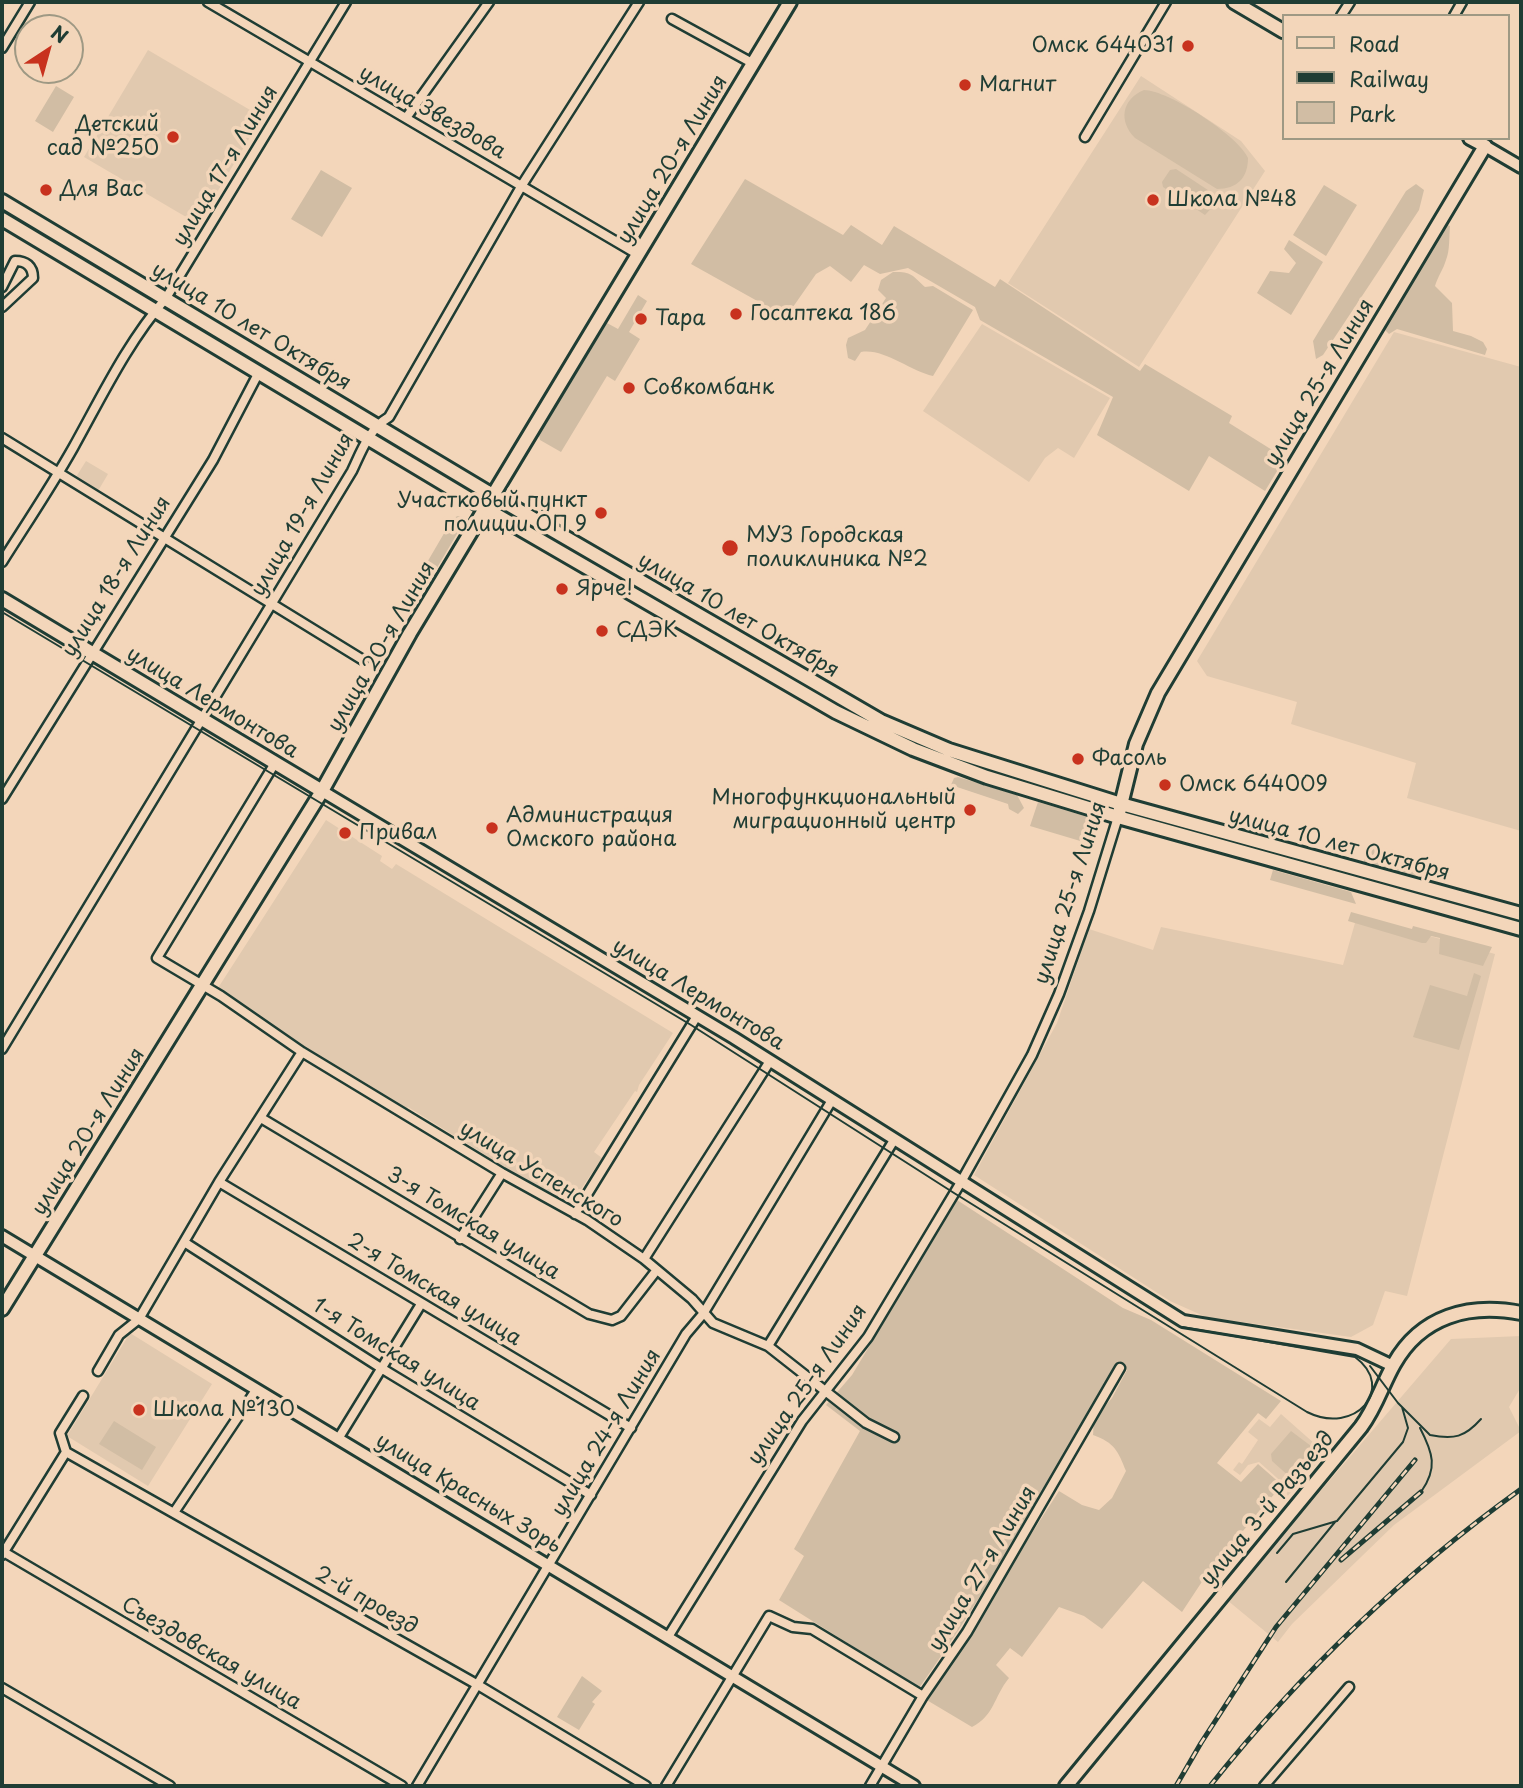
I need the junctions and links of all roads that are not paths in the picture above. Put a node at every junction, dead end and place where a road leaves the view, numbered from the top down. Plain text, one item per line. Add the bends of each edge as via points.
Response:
1 (30, 2) edge
2 (208, 2) edge
3 (346, 2) edge
4 (489, 2) edge
5 (639, 2) edge
6 (790, 2) edge
7 (1166, 2) edge
8 (1234, 2) edge
9 (673, 19) dead end
10 (1282, 29) edge
11 (2, 48) edge
12 (310, 62) junction
13 (754, 64) junction
14 (406, 118) junction
15 (1085, 137) dead end
16 (1474, 140) edge
17 (1485, 146) junction
18 (1521, 167) edge
19 (522, 185) junction
20 (2, 201) edge
21 (2, 219) edge
22 (639, 255) junction
23 (2, 287) edge
24 (166, 298) junction
25 (2, 307) edge
26 (155, 310) junction
27 (259, 372) junction
28 (376, 425) junction
29 (2, 438) edge
30 (368, 438) junction
31 (58, 473) junction
32 (494, 496) junction
33 (486, 509) junction
34 (162, 539) junction
35 (2, 562) edge
36 (2, 599) edge
37 (271, 605) junction
38 (91, 653) junction
39 (363, 660) dead end
40 (201, 719) junction
41 (275, 763) junction
42 (322, 791) junction
43 (2, 799) edge
44 (1119, 810) junction
45 (1521, 914) edge
46 (1521, 929) edge
47 (202, 986) junction
48 (697, 1016) junction
49 (2, 1049) edge
50 (302, 1052) junction
51 (770, 1061) junction
52 (832, 1100) junction
53 (261, 1118) junction
54 (894, 1140) junction
55 (502, 1173) junction
56 (219, 1182) junction
57 (961, 1182) junction
58 (575, 1214) junction
59 (2, 1236) edge
60 (460, 1238) junction
61 (184, 1242) junction
62 (35, 1256) junction
63 (644, 1259) junction
64 (656, 1271) junction
65 (421, 1304) junction
66 (2, 1309) edge
67 (1521, 1313) edge
68 (703, 1314) junction
69 (139, 1319) junction
70 (768, 1346) junction
71 (1393, 1366) junction
72 (381, 1368) junction
73 (1120, 1368) dead end
74 (98, 1371) dead end
75 (256, 1390) junction
76 (827, 1391) junction
77 (83, 1396) dead end
78 (631, 1428) junction
79 (894, 1437) dead end
80 (338, 1439) junction
81 (65, 1451) junction
82 (591, 1495) junction
83 (175, 1511) junction
84 (2, 1553) edge
85 (548, 1565) junction
86 (668, 1637) junction
87 (733, 1676) junction
88 (478, 1685) junction
89 (1349, 1687) dead end
90 (2, 1688) edge
91 (923, 1696) junction
92 (881, 1766) junction
93 (170, 1786) edge
94 (402, 1786) edge
95 (417, 1786) edge
96 (646, 1786) edge
97 (666, 1786) edge
98 (870, 1786) edge
99 (914, 1786) edge
100 (1066, 1786) edge
101 (1264, 1786) edge

1 - 11 street
2 - 12 street, улица Звездова
3 - 12 street, улица 17-я Линия
4 - 14 street
5 - 19 street, улица 19-я Линия
6 - 13 main road, улица 20-я Линия
7 - 15 street
8 - 10 main road
9 - 13 street
12 - 14 street, улица Звездова
12 - 24 street, улица 17-я Линия
13 - 22 main road, улица 20-я Линия
14 - 19 street, улица Звездова
16 - 17 main road
17 - 18 street
17 - 44 main road, улица 25-я Линия via 1158,693 1136,744
19 - 22 street, улица Звездова
19 - 28 street, улица 19-я Линия via 388,417
20 - 24 main road, улица 10 лет Октября
21 - 26 main road, улица 10 лет Октября
22 - 32 main road, улица 20-я Линия
23 - 25 street via 15,261 30,266 33,278
24 - 26 street, улица 17-я Линия
24 - 28 main road, улица 10 лет Октября
26 - 27 main road, улица 10 лет Октября
26 - 31 street, улица 17-я Линия via 124,355
27 - 30 main road, улица 10 лет Октября
27 - 34 street, улица 18-я Линия via 213,460
28 - 30 street, улица 19-я Линия
28 - 32 main road, улица 10 лет Октября
29 - 31 street
30 - 33 main road, улица 10 лет Октября
30 - 37 street, улица 19-я Линия
31 - 34 street
31 - 35 street, улица 17-я Линия
32 - 33 main road, улица 20-я Линия
32 - 44 main road, улица 10 лет Октября via 881,721
33 - 42 main road, улица 20-я Линия
33 - 44 main road, улица 10 лет Октября via 877,732 975,773
34 - 37 street
34 - 38 street, улица 18-я Линия
36 - 38 main road, улица Лермонтова
37 - 39 street
37 - 40 street, улица 19-я Линия
38 - 40 main road, улица Лермонтова
38 - 43 street, улица 18-я Линия
40 - 41 main road, улица Лермонтова
40 - 49 street, улица 19-я Линия
41 - 42 main road, улица Лермонтова
41 - 47 street, улица Успенского via 157,958
42 - 47 main road, улица 20-я Линия
42 - 48 street, улица Лермонтова
44 - 45 main road, улица 10 лет Октября
44 - 46 main road, улица 10 лет Октября
44 - 57 street, улица 25-я Линия via 1090,911 1044,1031
47 - 50 street, улица Успенского
47 - 62 main road, улица 20-я Линия
48 - 51 street, улица Лермонтова
48 - 58 street
50 - 53 street
50 - 55 street, улица Успенского
51 - 52 street, улица Лермонтова
51 - 63 street
52 - 54 street, улица Лермонтова
52 - 68 street, улица 24-я Линия
53 - 56 street
53 - 60 street, 3-я Томская улица
54 - 57 street, улица Лермонтова
54 - 70 street
55 - 58 street, улица Успенского
55 - 60 street
56 - 61 street
56 - 65 street, 2-я Томская улица
57 - 71 street, улица Лермонтова via 1183,1321 1357,1349
57 - 76 street, улица 25-я Линия via 868,1337
58 - 63 street, улица Успенского
59 - 62 street, улица Красных Зорь
60 - 64 street, 3-я Томская улица via 612,1320 621,1316
61 - 69 street
61 - 72 street, 1-я Томская улица
62 - 66 main road, улица 20-я Линия
62 - 69 street, улица Красных Зорь
63 - 64 street, улица Успенского
64 - 68 street, улица Успенского via 692,1299
65 - 72 street
65 - 78 street, 2-я Томская улица
67 - 71 main road, улица 3-й Разъезд via 1487,1310 1441,1318 1407,1343
68 - 70 street, улица Успенского via 720,1327
68 - 78 street, улица 24-я Линия via 686,1334
69 - 74 street via 120,1335
69 - 75 street, улица Красных Зорь
70 - 76 street, улица Успенского
71 - 100 main road, улица 3-й Разъезд via 1361,1427
72 - 80 street
72 - 82 street, 1-я Томская улица
73 - 91 street, улица 27-я Линия via 967,1632
75 - 80 street, улица Красных Зорь
75 - 83 street
76 - 79 street, улица Успенского via 866,1423
76 - 86 street, улица 25-я Линия via 802,1421
77 - 81 street via 60,1433
78 - 82 street, улица 24-я Линия
80 - 85 street, улица Красных Зорь
81 - 83 street, 2-й проезд
81 - 84 street
82 - 85 street, улица 24-я Линия
83 - 88 street, 2-й проезд
84 - 94 street, Съездовская улица
85 - 86 street, улица Красных Зорь
85 - 88 street, улица 24-я Линия
86 - 87 street, улица Красных Зорь
87 - 91 street via 765,1620 774,1616 812,1629
87 - 92 street, улица Красных Зорь
87 - 97 street
88 - 95 street, улица 24-я Линия
88 - 96 street, 2-й проезд
89 - 101 street
90 - 93 street
91 - 92 street, улица 27-я Линия
92 - 98 street, улица 27-я Линия
92 - 99 street, улица Красных Зорь

